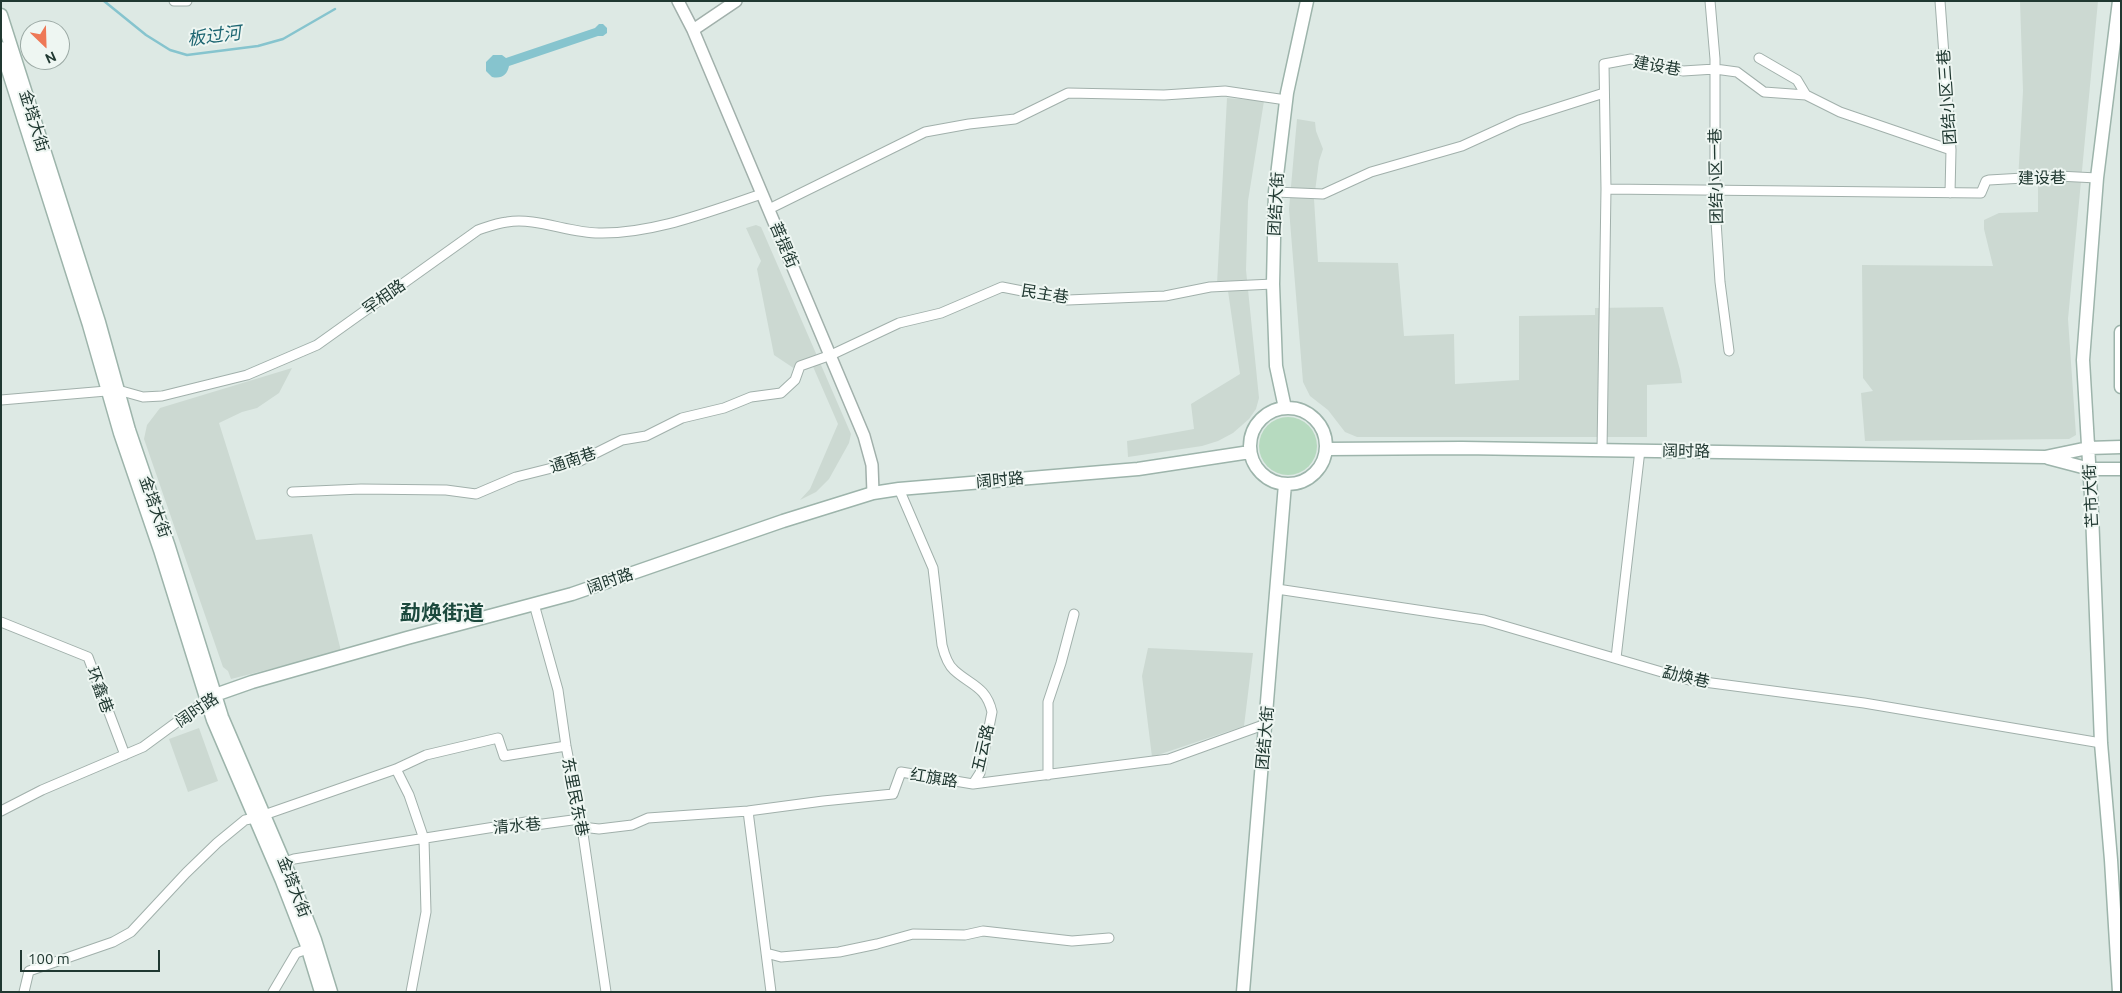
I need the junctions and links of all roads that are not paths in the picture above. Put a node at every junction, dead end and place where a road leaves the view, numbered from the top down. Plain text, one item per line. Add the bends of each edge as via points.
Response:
1 (174, 1) edge
2 (186, 1) edge
3 (678, 1) edge
4 (736, 1) edge
5 (1307, 1) edge
6 (1710, 1) edge
7 (1940, 1) edge
8 (2119, 1) edge
9 (1, 15) edge
10 (692, 30) junction
11 (1, 48) edge
12 (1759, 58) dead end
13 (1715, 69) junction
14 (1604, 93) junction
15 (1806, 96) junction
16 (1286, 100) junction
17 (1951, 150) junction
18 (2096, 178) junction
19 (1606, 189) junction
20 (1275, 192) junction
21 (1715, 192) junction
22 (1950, 193) junction
23 (762, 194) junction
24 (769, 209) junction
25 (1273, 284) junction
26 (2121, 332) edge
27 (1729, 351) dead end
28 (831, 355) junction
29 (2121, 387) edge
30 (113, 390) junction
31 (1, 400) edge
32 (1285, 408) junction
33 (2121, 447) edge
34 (2088, 448) junction
35 (1327, 449) junction
36 (1602, 450) junction
37 (1640, 450) junction
38 (1250, 452) junction
39 (2045, 457) junction
40 (2090, 469) junction
41 (2121, 469) edge
42 (1285, 484) junction
43 (899, 489) junction
44 (292, 492) dead end
45 (873, 493) junction
46 (1276, 589) junction
47 (534, 604) junction
48 (1074, 614) dead end
49 (1, 622) edge
50 (1616, 658) junction
51 (211, 698) junction
52 (1266, 724) junction
53 (2101, 743) junction
54 (566, 746) junction
55 (124, 755) junction
56 (396, 769) junction
57 (1048, 775) junction
58 (973, 784) junction
59 (1, 811) edge
60 (748, 811) junction
61 (260, 816) junction
62 (581, 823) junction
63 (424, 839) junction
64 (285, 862) junction
65 (1109, 938) dead end
66 (307, 949) junction
67 (766, 953) junction
68 (24, 992) edge
69 (273, 992) edge
70 (321, 992) edge
71 (331, 992) edge
72 (411, 992) edge
73 (606, 992) edge
74 (771, 992) edge
75 (1243, 992) edge
76 (2119, 992) edge

1 - 2 street
3 - 10 street, 菩提街
4 - 10 street
5 - 16 main road, 团结大街
6 - 13 street, 团结小区一巷
7 - 17 street, 团结小区三巷
8 - 18 main road, 芒市大街
9 - 30 main road, 金塔大街 via 99,322
10 - 23 street, 菩提街
11 - 30 main road, 金塔大街 via 89,325
12 - 15 street via 1797,80
13 - 14 street, 建设巷 via 1683,71 1631,60 1604,64
13 - 15 street, 建设巷 via 1736,72 1764,92
13 - 21 street, 团结小区一巷
14 - 19 street
14 - 20 street via 1519,120 1462,146 1371,172 1323,194
15 - 17 street, 建设巷 via 1840,112
16 - 20 main road, 团结大街
16 - 24 street via 1226,91 1164,95 1068,93 1015,119 925,132
17 - 22 street, 团结小区三巷
18 - 22 street, 建设巷 via 2058,176 1986,180 1981,193
18 - 34 main road, 芒市大街 via 2084,360
19 - 21 street, 建设巷
19 - 36 street
20 - 25 main road, 团结大街
21 - 22 street, 建设巷
21 - 27 street, 团结小区一巷 via 1720,282
23 - 24 street, 菩提街
23 - 30 street, 罕相路 via 696,216 632,231 598,234 521,222 478,230 317,345 247,375 162,396
24 - 28 street, 菩提街
25 - 28 street, 民主巷 via 1210,287 1165,296 1068,300 1002,287 941,313 899,323
25 - 32 main road, 团结大街 via 1276,366
26 - 29 main road
28 - 44 street, 通南巷 via 800,366 795,380 780,393 751,397 724,408 682,418 646,436 622,440 580,461 516,478 476,494 446,490 362,489
28 - 45 street, 菩提街 via 864,436 872,465
30 - 31 street, 罕相路
30 - 51 main road, 金塔大街
32 - 35 main road via 1310,414 1326,436
32 - 38 main road via 1262,418 1254,428
33 - 34 main road
34 - 39 main road
34 - 40 main road, 芒市大街
35 - 36 main road, 阔时路
35 - 42 main road via 1324,460 1313,475 1297,484
36 - 37 main road, 阔时路
37 - 39 main road, 阔时路
37 - 50 street
38 - 42 main road via 1262,474
38 - 43 main road, 阔时路 via 1138,469
39 - 40 main road
40 - 41 main road
40 - 53 main road, 芒市大街
42 - 46 main road, 团结大街
43 - 45 main road, 阔时路
43 - 58 street, 五云路 via 933,568 946,657 952,669 973,682 986,696 992,712 980,773
45 - 47 main road, 阔时路
46 - 50 street, 勐焕巷 via 1484,620
46 - 52 main road, 团结大街
47 - 51 main road, 阔时路 via 252,682
47 - 54 street, 东里民东巷 via 558,690
48 - 57 street via 1048,702
49 - 55 street, 环鑫巷 via 88,657
50 - 53 street, 勐焕巷 via 1689,680 1864,703
51 - 55 street, 阔时路 via 143,747
51 - 61 main road, 金塔大街 via 229,734
52 - 57 street, 红旗路 via 1169,759
52 - 75 main road, 团结大街
53 - 76 main road, 芒市大街
54 - 56 street via 504,756 498,738 426,754
54 - 62 street, 东里民东巷
55 - 59 street, 阔时路
56 - 61 street
56 - 63 street
57 - 58 street, 红旗路
58 - 60 street, 红旗路 via 901,772 893,794
60 - 62 street, 红旗路 via 648,818 632,825 599,829
60 - 67 street
61 - 64 main road, 金塔大街
61 - 66 main road, 金塔大街
61 - 68 street via 245,820 217,843 131,932 113,942 29,971
62 - 63 street, 清水巷 via 528,826 526,822
62 - 73 street, 东里民东巷
63 - 64 street, 清水巷
63 - 72 street via 426,912
64 - 71 main road, 金塔大街
65 - 67 street via 1072,940 983,931 965,935 913,934 840,952 781,957
66 - 69 street via 296,953
66 - 70 main road, 金塔大街
67 - 74 street

